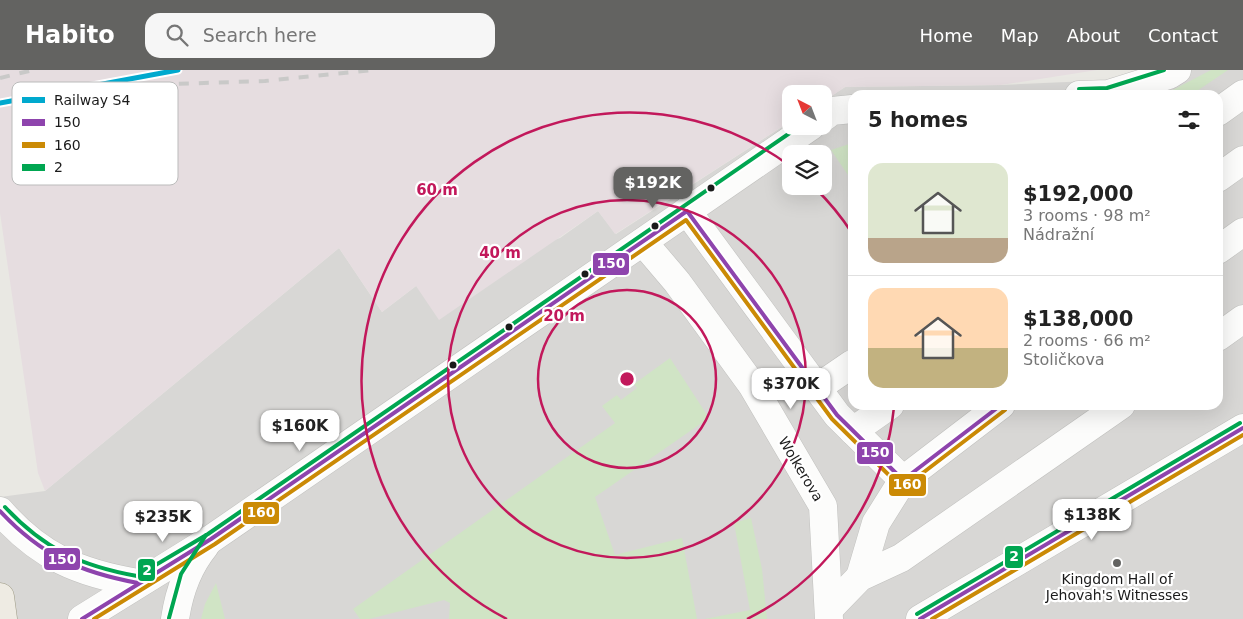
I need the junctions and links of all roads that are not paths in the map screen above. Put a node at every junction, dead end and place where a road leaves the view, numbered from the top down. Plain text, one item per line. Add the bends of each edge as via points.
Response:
1 (1177, 70) edge
2 (1121, 90) edge
3 (1243, 94) edge
4 (1223, 108) edge
5 (848, 109) edge
6 (832, 111) edge
7 (798, 135) edge
8 (1243, 160) edge
9 (1223, 174) edge
10 (687, 211) junction
11 (1243, 232) edge
12 (643, 242) junction
13 (1223, 246) edge
14 (1243, 320) edge
15 (1223, 334) edge
16 (848, 367) edge
17 (817, 388) junction
18 (883, 410) edge
19 (994, 410) edge
20 (1114, 410) edge
21 (1243, 428) edge
22 (853, 431) junction
23 (903, 480) junction
24 (0, 511) edge
25 (211, 539) junction
26 (860, 577) junction
27 (138, 583) junction
28 (0, 598) edge
29 (829, 614) edge
30 (3, 619) edge
31 (82, 619) edge
32 (175, 619) edge
33 (920, 619) edge

1 - 2 street
3 - 4 street
5 - 6 street
7 - 10 street
8 - 9 street
10 - 12 street
10 - 17 street
11 - 13 street
12 - 25 street
12 - 29 street, Wolkerova via 677,282 752,386 823,506
14 - 15 street
16 - 17 street
17 - 22 street
18 - 22 street
19 - 23 street
20 - 26 street via 901,558
21 - 33 street
22 - 23 street
23 - 26 street via 876,523
24 - 27 street via 14,527 51,556 94,575
25 - 27 street
25 - 32 street via 196,556 186,576
26 - 29 street
27 - 31 street
28 - 30 main road

